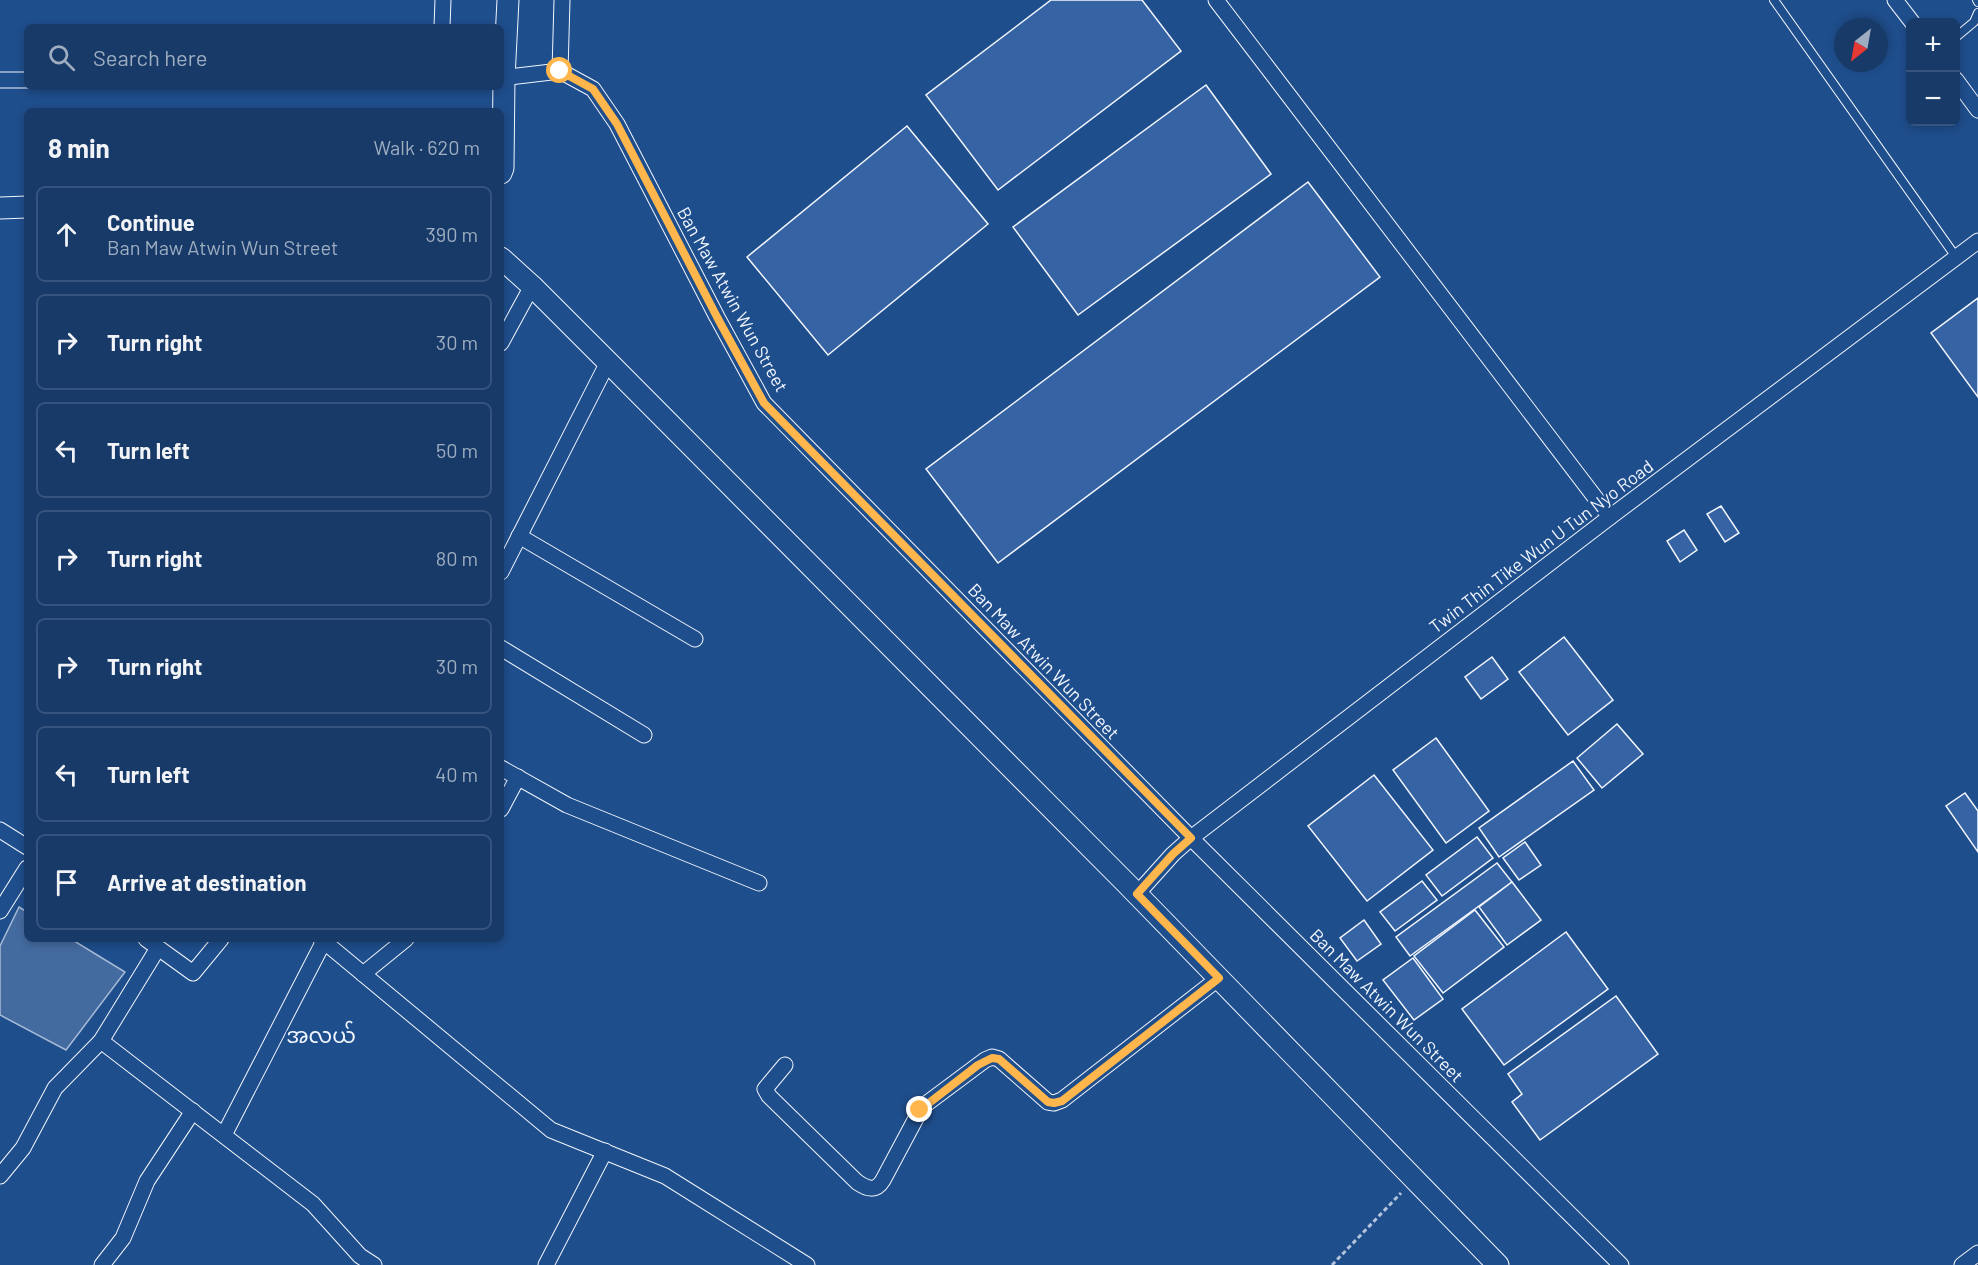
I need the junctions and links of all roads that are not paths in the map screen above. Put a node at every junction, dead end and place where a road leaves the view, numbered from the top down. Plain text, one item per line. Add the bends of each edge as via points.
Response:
1 (443, 0) edge
2 (508, 0) edge
3 (562, 0) edge
4 (1216, 0) edge
5 (1774, 0) edge
6 (1895, 0) edge
7 (1978, 13) edge
8 (1909, 18) edge
9 (442, 24) edge
10 (1960, 34) edge
11 (504, 52) edge
12 (560, 71) junction
13 (504, 78) edge
14 (0, 80) edge
15 (24, 80) edge
16 (1960, 85) edge
17 (502, 90) edge
18 (502, 108) edge
19 (1978, 110) edge
20 (24, 207) edge
21 (0, 208) edge
22 (1978, 241) edge
23 (1956, 257) junction
24 (504, 261) edge
25 (532, 286) junction
26 (504, 337) edge
27 (608, 362) junction
28 (1610, 517) junction
29 (519, 536) junction
30 (504, 566) edge
31 (695, 639) dead end
32 (504, 650) edge
33 (644, 735) dead end
34 (504, 770) edge
35 (518, 777) junction
36 (504, 803) edge
37 (0, 830) edge
38 (1191, 838) junction
39 (24, 845) edge
40 (24, 873) edge
41 (759, 883) dead end
42 (1137, 894) junction
43 (0, 911) edge
44 (219, 942) edge
45 (322, 942) edge
46 (325, 942) edge
47 (402, 942) edge
48 (152, 944) edge
49 (363, 974) junction
50 (1219, 978) junction
51 (101, 1041) junction
52 (785, 1065) dead end
53 (193, 1112) junction
54 (224, 1135) junction
55 (605, 1151) junction
56 (0, 1176) edge
57 (1978, 1253) edge
58 (357, 1261) edge
59 (1492, 1263) edge
60 (102, 1265) edge
61 (374, 1265) edge
62 (546, 1265) edge
63 (807, 1265) edge
64 (1621, 1265) edge
65 (1962, 1265) edge

1 - 9 street
2 - 11 main road
3 - 12 street
4 - 28 street
5 - 23 lane
6 - 8 street
7 - 10 lane
12 - 13 street
12 - 38 street, Ban Maw Atwin Wun Street via 593,89 617,124 764,403
14 - 15 street
16 - 19 street
17 - 18 main road
20 - 21 main road
22 - 23 street, Twin Thin Tike Wun U Tun Nyo Road
23 - 28 street, Twin Thin Tike Wun U Tun Nyo Road
24 - 25 main road
25 - 26 street
25 - 27 main road
27 - 29 street
27 - 42 main road
28 - 38 street, Twin Thin Tike Wun U Tun Nyo Road
29 - 30 street
29 - 31 street
32 - 33 street
34 - 35 street
35 - 36 street
35 - 41 street via 567,805
37 - 39 street
38 - 42 street, Twin Thin Tike Wun U Tun Nyo Road
38 - 64 street, Ban Maw Atwin Wun Street
40 - 43 street
42 - 50 main road
44 - 48 street via 193,973
45 - 54 street
46 - 49 street
47 - 49 street
48 - 51 street
49 - 55 street via 551,1130
50 - 52 street via 1062,1101 1048,1102 999,1059 985,1060 922,1107 874,1189 857,1182 769,1096 765,1089
50 - 59 main road
51 - 53 street
51 - 56 street via 55,1088 23,1148
53 - 54 street
53 - 60 street via 147,1181 123,1238
54 - 58 street via 313,1204
55 - 62 street
55 - 63 street via 665,1176
57 - 65 street
58 - 61 street

